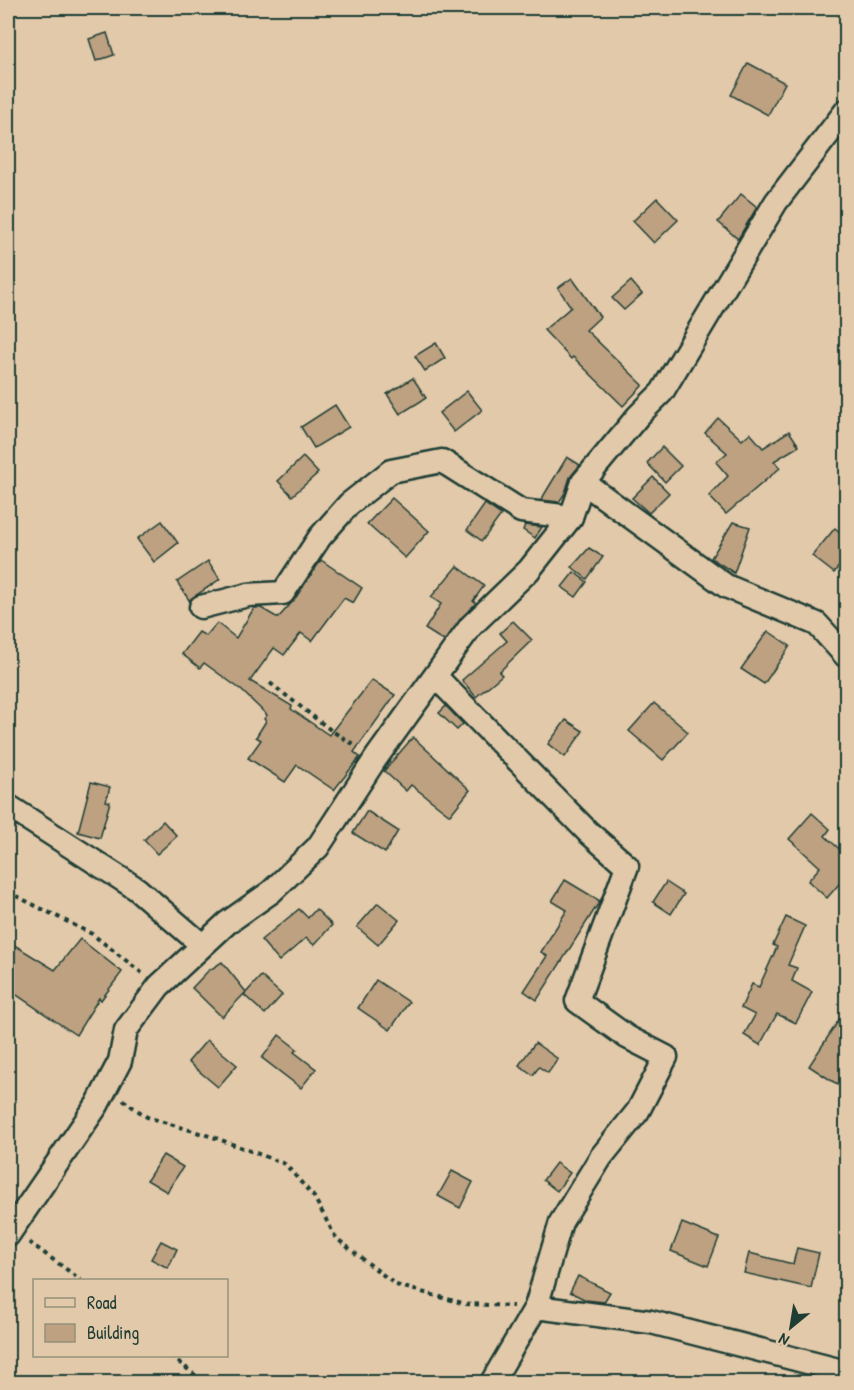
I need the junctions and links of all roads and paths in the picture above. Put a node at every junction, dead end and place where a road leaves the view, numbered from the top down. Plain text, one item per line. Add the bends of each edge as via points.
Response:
1 (846, 111) edge
2 (583, 482) junction
3 (571, 517) junction
4 (201, 606) dead end
5 (846, 656) edge
6 (435, 676) junction
7 (270, 683) dead end
8 (376, 758) junction
9 (8, 806) edge
10 (8, 892) edge
11 (202, 945) junction
12 (159, 986) junction
13 (105, 1088) junction
14 (10, 1232) edge
15 (78, 1279) edge
16 (536, 1307) junction
17 (172, 1357) edge
18 (846, 1372) edge
19 (204, 1383) edge
20 (492, 1383) edge

1 - 2 street via 776,202 662,392
2 - 3 street
2 - 5 street via 726,586 817,624
3 - 4 street via 521,511 442,461 391,471 349,504 320,537 283,593
3 - 6 street via 529,570 471,626
6 - 8 street
6 - 16 street via 588,832 627,866 577,1001 627,1037 666,1057 638,1111 601,1157 561,1222
7 - 8 path via 332,731
8 - 11 street via 318,847 271,892
9 - 11 street via 136,889
10 - 12 path via 92,934
11 - 12 street
12 - 13 street via 126,1030 120,1061
13 - 14 street
13 - 16 path via 147,1117 285,1164 314,1197 336,1238 396,1285 466,1304
14 - 15 path
16 - 18 street via 651,1322
16 - 20 street
17 - 19 path

